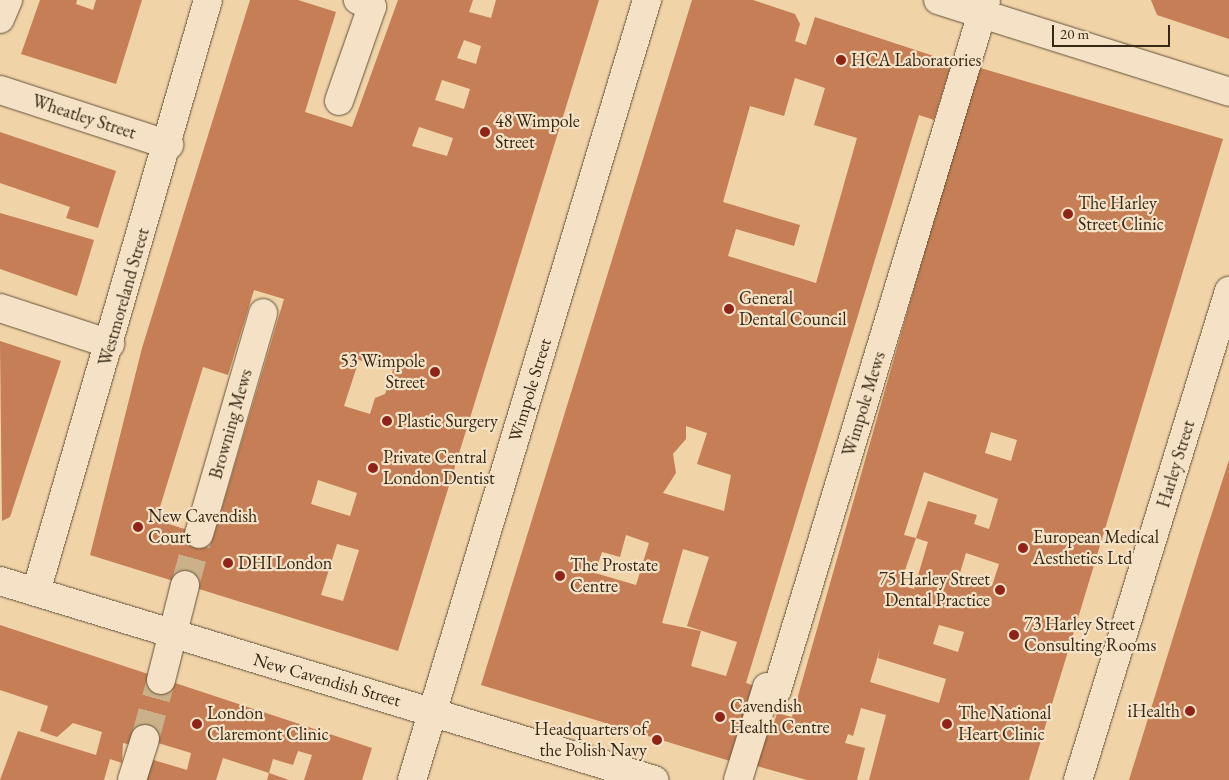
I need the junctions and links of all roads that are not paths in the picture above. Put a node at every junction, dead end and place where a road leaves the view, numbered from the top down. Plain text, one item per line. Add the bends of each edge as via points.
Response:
1 (8, 0) edge
2 (208, 0) edge
3 (358, 0) edge
4 (647, 0) edge
5 (938, 0) edge
6 (984, 7) edge
7 (0, 19) edge
8 (0, 90) edge
9 (1229, 92) edge
10 (339, 101) dead end
11 (169, 145) junction
12 (1229, 290) edge
13 (0, 308) edge
14 (263, 313) dead end
15 (110, 344) junction
16 (199, 534) tunnel mouth
17 (0, 582) edge
18 (186, 585) tunnel mouth
19 (36, 592) junction
20 (171, 636) junction
21 (161, 680) tunnel mouth
22 (433, 710) junction
23 (145, 739) tunnel mouth
24 (132, 780) edge
25 (412, 780) edge
26 (654, 780) edge
27 (738, 780) edge
28 (1078, 780) edge

1 - 7 street
2 - 11 street, Westmoreland Street
3 - 10 street via 372,7
4 - 22 street, Wimpole Street
5 - 6 street
6 - 9 street
6 - 27 street, Wimpole Mews via 777,690 767,687
8 - 11 street, Wheatley Street
11 - 15 street, Westmoreland Street
12 - 28 street, Harley Street
13 - 15 street
14 - 16 street, Browning Mews
15 - 19 street, Westmoreland Street
17 - 19 street, New Cavendish Street
18 - 20 street
19 - 20 street, New Cavendish Street
20 - 21 street
20 - 22 street, New Cavendish Street
22 - 25 street, Wimpole Street
22 - 26 street, New Cavendish Street
23 - 24 street

